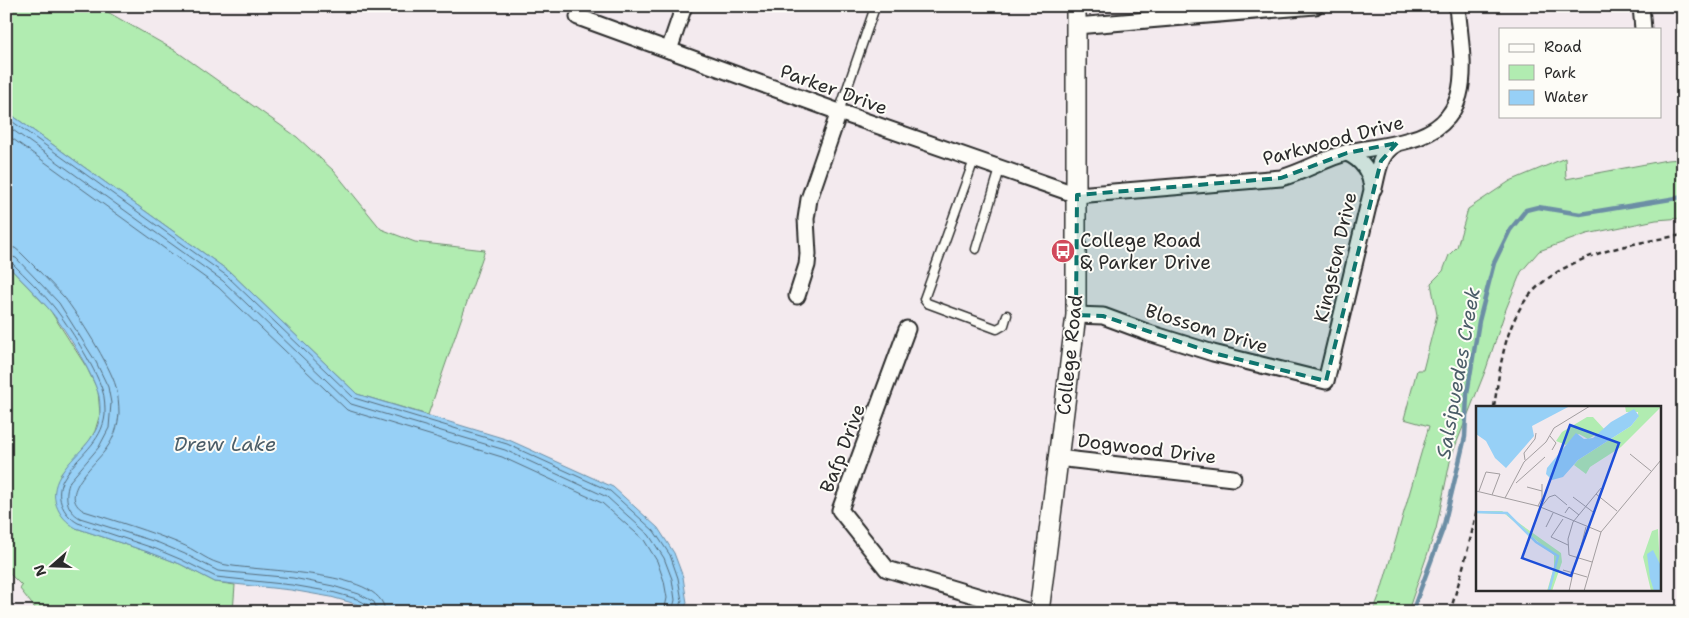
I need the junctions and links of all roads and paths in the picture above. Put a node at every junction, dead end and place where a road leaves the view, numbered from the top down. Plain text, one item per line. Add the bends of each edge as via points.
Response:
1 (684, 6) edge
2 (1076, 6) edge
3 (1315, 6) edge
4 (1457, 6) edge
5 (1641, 6) edge
6 (874, 10) dead end
7 (578, 17) dead end
8 (1076, 26) junction
9 (1643, 28) edge
10 (669, 50) junction
11 (839, 112) junction
12 (1397, 143) junction
13 (1347, 153) junction
14 (974, 160) junction
15 (1000, 169) junction
16 (1077, 195) junction
17 (1370, 202) junction
18 (1683, 235) edge
19 (976, 250) dead end
20 (797, 296) dead end
21 (1007, 315) dead end
22 (1076, 315) junction
23 (907, 329) dead end
24 (1326, 381) joint
25 (1494, 406) edge
26 (1057, 458) junction
27 (1233, 478) dead end
28 (1476, 512) edge
29 (1030, 612) edge
30 (1039, 612) edge
31 (1450, 612) edge

1 - 10 street
2 - 8 street, College Road
3 - 8 street
4 - 12 street, Parkwood Drive via 1462,62 1459,100 1441,125 1420,137
5 - 9 street
6 - 11 lane
7 - 10 street, Parker Drive
8 - 16 street, College Road
10 - 11 street, Parker Drive
11 - 14 street, Parker Drive
11 - 20 street via 809,199 807,265
12 - 13 street, Parkwood Drive
12 - 17 street via 1382,157
13 - 16 street, Parkwood Drive via 1280,178
13 - 17 street, Kingston Drive via 1360,160 1369,173
14 - 15 street, Parker Drive
14 - 21 lane via 924,299 927,303 997,328 1004,325
15 - 16 street, Parker Drive
15 - 19 lane
16 - 22 street, College Road
17 - 24 street, Kingston Drive
18 - 25 path via 1635,243 1589,257 1567,266 1536,288 1525,301 1509,333
22 - 24 street, Blossom Drive via 1103,316 1213,353
22 - 26 street, College Road
23 - 29 street, Bafp Drive via 840,510 888,569
26 - 27 street, Dogwood Drive
26 - 30 street, College Road
28 - 31 path

